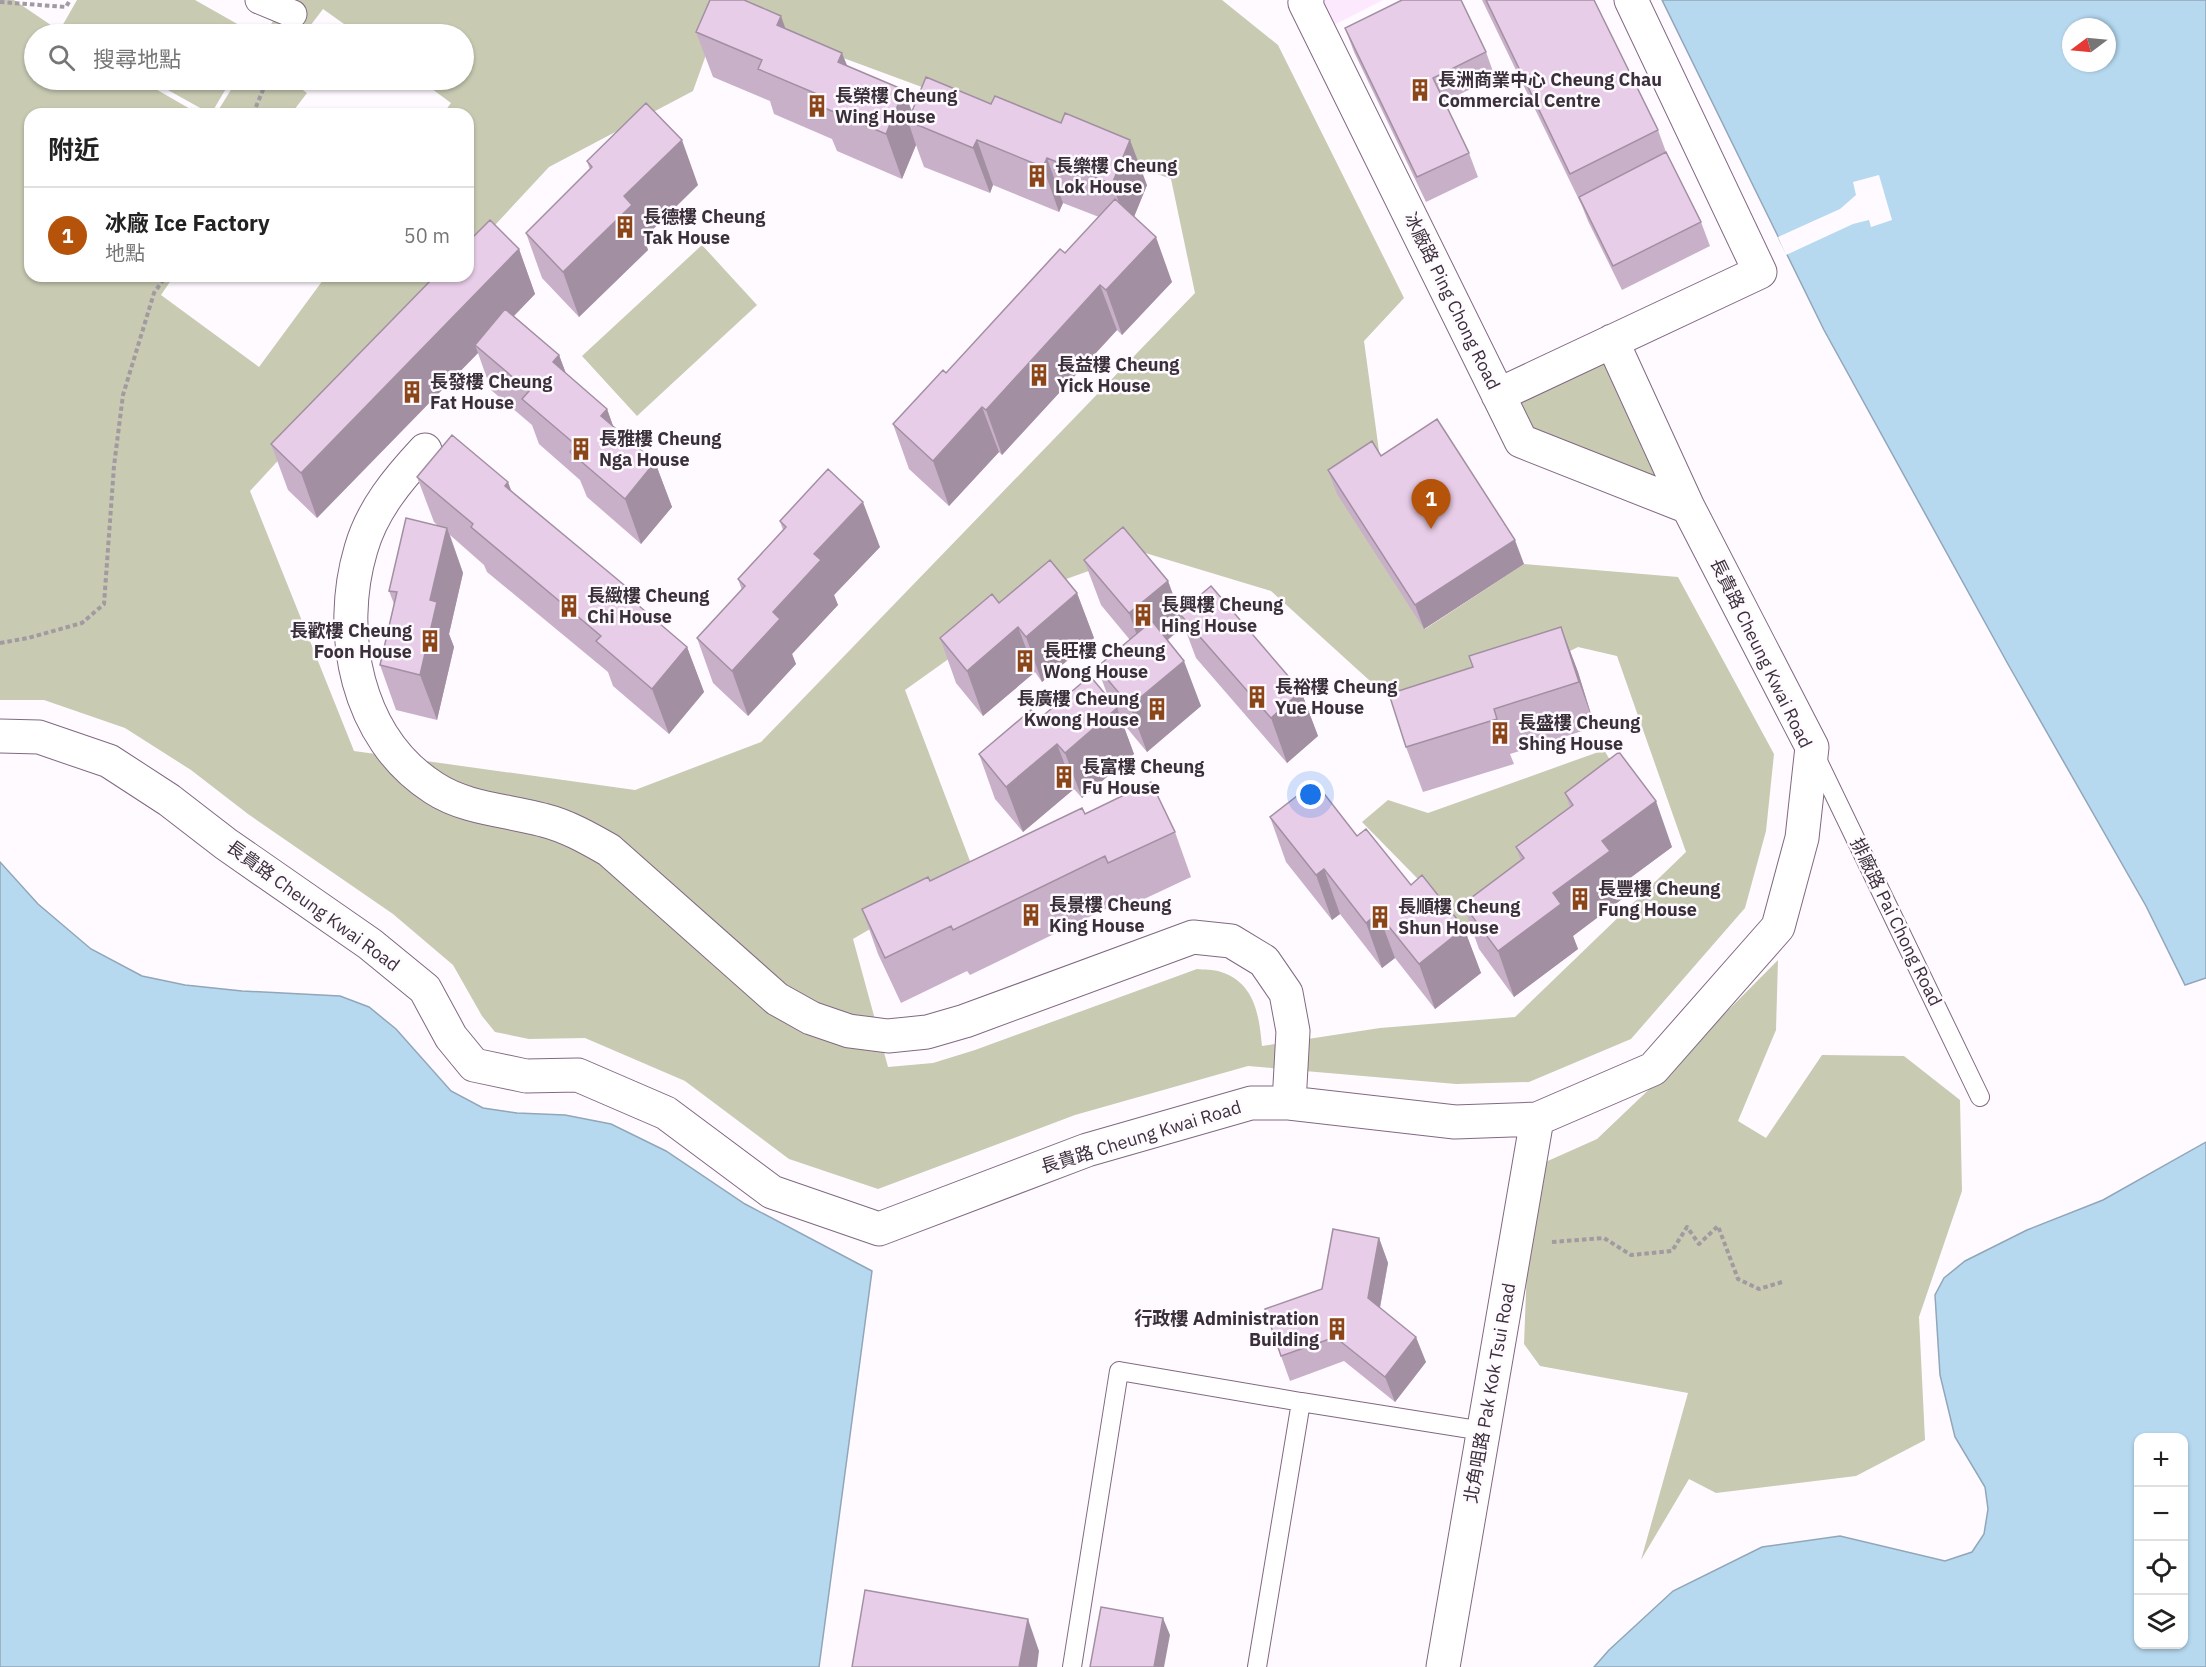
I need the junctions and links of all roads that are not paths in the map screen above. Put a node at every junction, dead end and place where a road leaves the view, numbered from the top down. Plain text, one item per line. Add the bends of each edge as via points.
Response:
1 (259, 0) edge
2 (1306, 0) edge
3 (1631, 0) edge
4 (293, 14) dead end
5 (1356, 30) edge
6 (1326, 46) junction
7 (1612, 341) junction
8 (1498, 395) junction
9 (425, 450) dead end
10 (1688, 507) junction
11 (0, 736) edge
12 (1812, 747) junction
13 (1980, 1096) dead end
14 (1289, 1103) junction
15 (1537, 1119) junction
16 (1301, 1402) junction
17 (1483, 1431) junction
18 (1072, 1667) edge
19 (1257, 1667) edge
20 (1443, 1667) edge

1 - 4 street
2 - 6 street, 冰廠路 Ping Chong Road
3 - 7 street via 1760,272
5 - 6 street
6 - 8 street, 冰廠路 Ping Chong Road
7 - 8 street
7 - 10 street, 長貴路 Cheung Kwai Road
8 - 10 street, 冰廠路 Ping Chong Road via 1521,441
9 - 14 street via 382,503 361,547 352,585 350,624 354,663 364,700 381,735 405,765 435,789 470,804 545,820 578,832 609,850 777,999 811,1018 849,1031 888,1036 927,1032 1193,937 1231,941 1264,961 1286,993 1293,1031
10 - 12 street, 長貴路 Cheung Kwai Road
11 - 14 street, 長貴路 Cheung Kwai Road via 39,737 109,761 169,800 370,944 424,989 474,1065 526,1076 578,1075 666,1113 772,1192 879,1229 1087,1150 1251,1103
12 - 13 lane, 排廠路 Pai Chong Road
12 - 15 street, 長貴路 Cheung Kwai Road via 1802,838 1778,927 1653,1069
14 - 15 street, 長貴路 Cheung Kwai Road via 1455,1122
15 - 17 street, 北角咀路 Pak Kok Tsui Road
16 - 17 lane
16 - 18 lane via 1119,1371
16 - 19 lane
17 - 20 street, 北角咀路 Pak Kok Tsui Road

